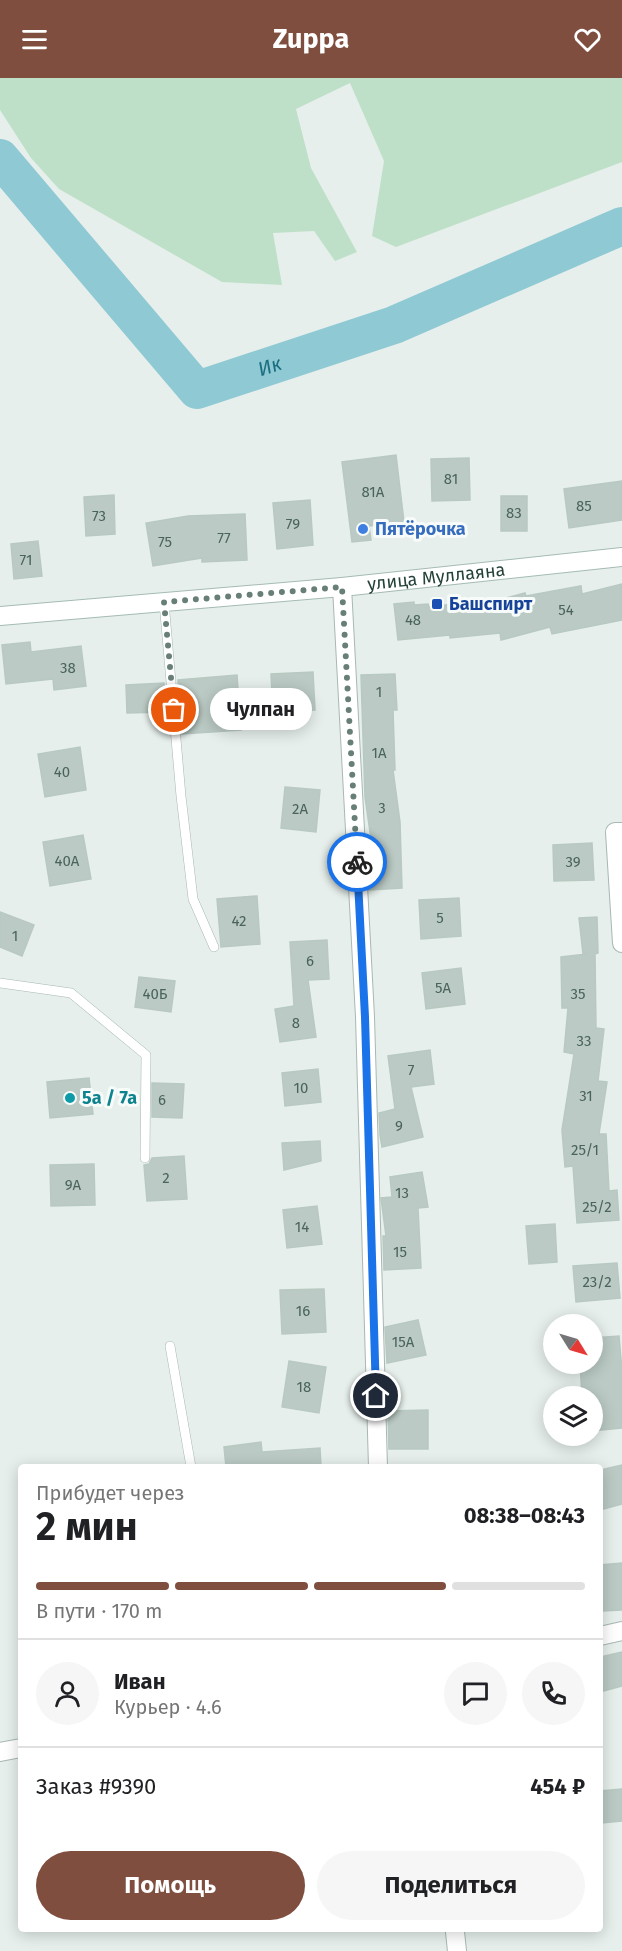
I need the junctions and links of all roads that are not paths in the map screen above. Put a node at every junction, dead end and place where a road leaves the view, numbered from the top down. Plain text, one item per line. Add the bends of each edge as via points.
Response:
1 (622, 557) edge
2 (342, 587) junction
3 (164, 602) junction
4 (0, 616) edge
5 (622, 832) edge
6 (622, 943) edge
7 (214, 947) dead end
8 (0, 983) edge
9 (146, 1158) dead end
10 (170, 1346) dead end
11 (190, 1464) edge
12 (378, 1464) edge
13 (622, 1631) edge
14 (603, 1634) edge
15 (18, 1749) edge
16 (0, 1752) edge
17 (455, 1932) dead end
18 (457, 1951) edge

1 - 2 street, улица Муллаяна
2 - 3 street, улица Муллаяна
2 - 12 street via 365,1017
3 - 4 street, улица Муллаяна
3 - 7 lane via 193,899
5 - 6 street via 615,832
8 - 9 lane via 71,993 146,1055
10 - 11 lane
13 - 14 street
15 - 16 street
17 - 18 street

